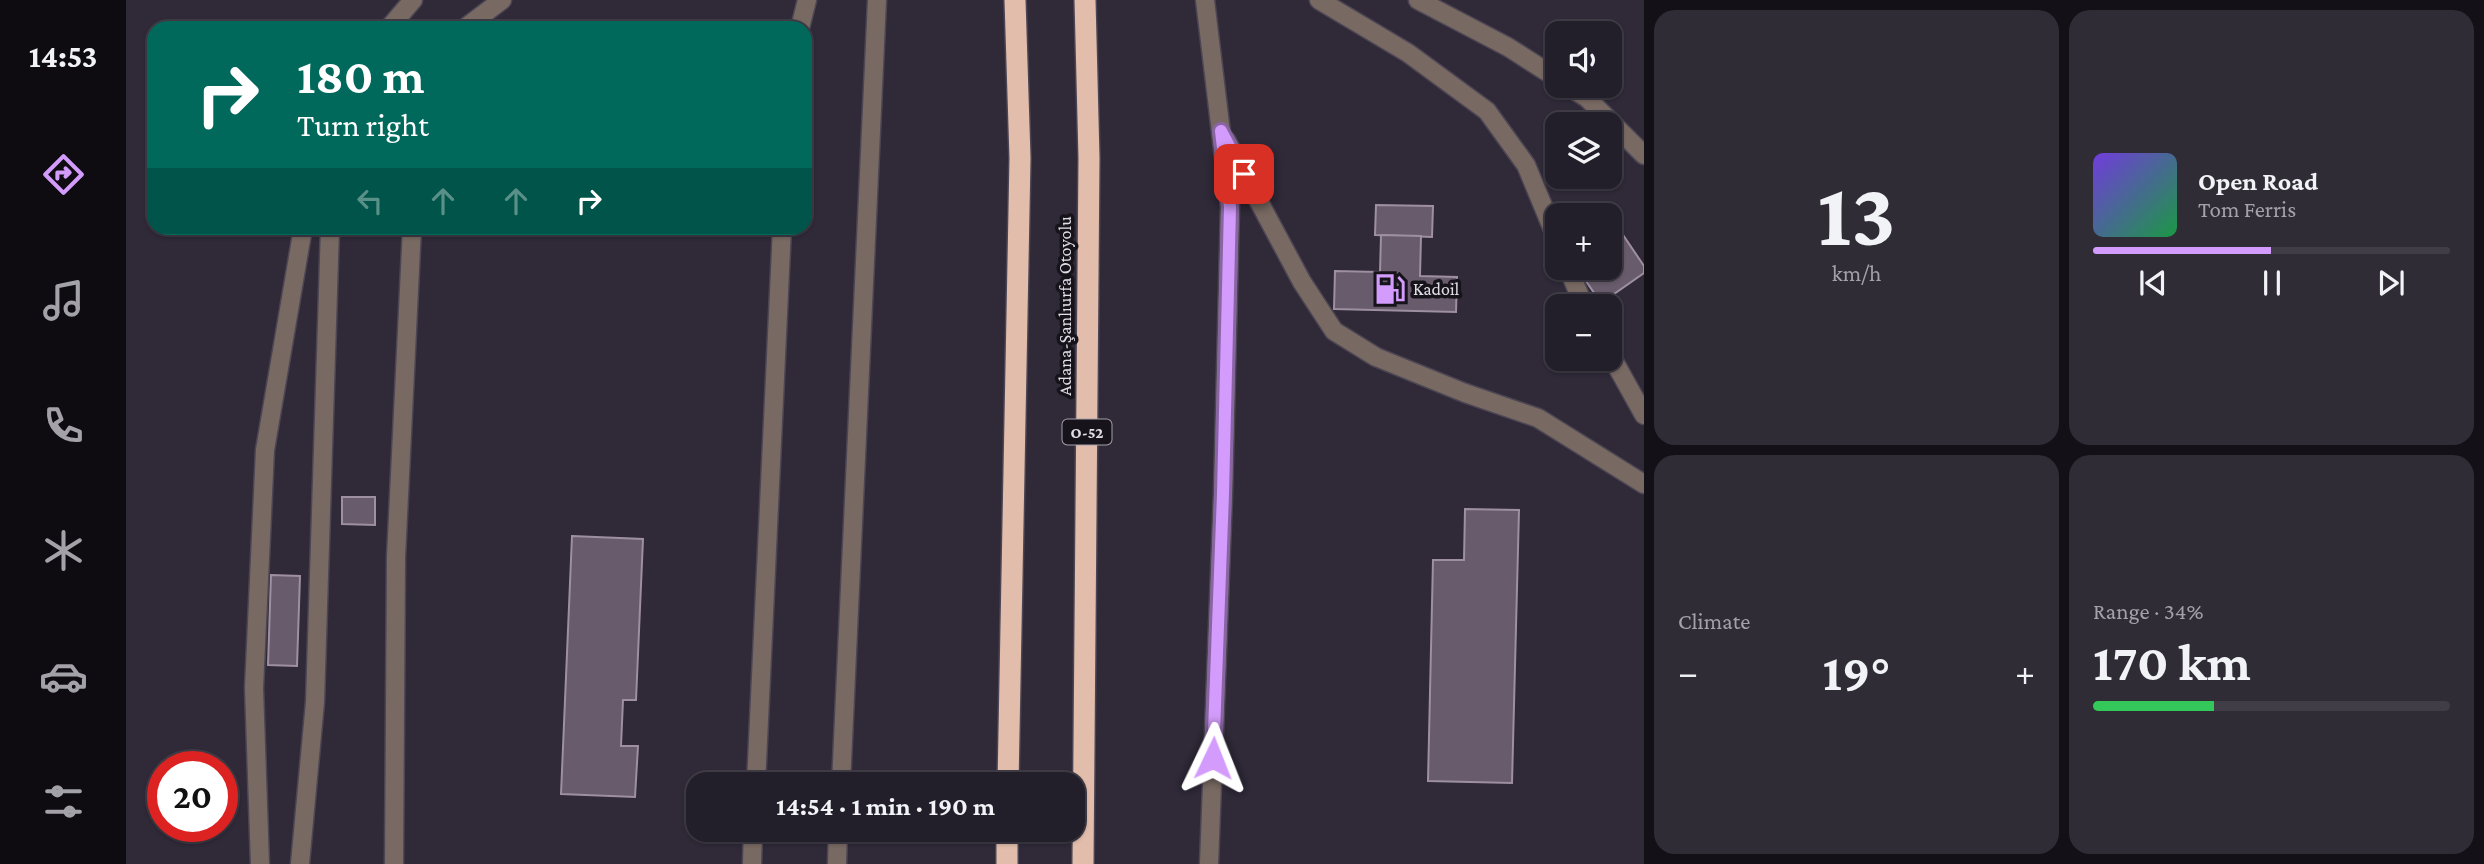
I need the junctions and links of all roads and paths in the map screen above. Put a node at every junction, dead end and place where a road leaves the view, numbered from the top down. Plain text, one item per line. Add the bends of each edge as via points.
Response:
1 (413, 0) edge
2 (502, 0) edge
3 (807, 0) edge
4 (877, 0) edge
5 (1015, 0) edge
6 (1085, 0) edge
7 (1205, 0) edge
8 (1319, 0) edge
9 (1418, 0) edge
10 (395, 21) edge
11 (474, 21) edge
12 (802, 21) edge
13 (1545, 71) edge
14 (1587, 98) edge
15 (1221, 131) junction
16 (1644, 155) edge
17 (1545, 212) edge
18 (302, 235) edge
19 (330, 235) edge
20 (412, 235) edge
21 (782, 235) edge
22 (1619, 371) edge
23 (1644, 415) edge
24 (1644, 484) edge
25 (756, 772) edge
26 (842, 772) edge
27 (1008, 772) edge
28 (753, 842) edge
29 (838, 842) edge
30 (1007, 842) edge
31 (260, 864) edge
32 (300, 864) edge
33 (394, 864) edge
34 (752, 864) edge
35 (837, 864) edge
36 (1007, 864) edge
37 (1083, 864) edge
38 (1209, 864) edge

1 - 10 lane
2 - 11 lane
3 - 12 lane
4 - 26 lane
5 - 27 highway via 1020,158
6 - 37 highway, Adana-Şanlıurfa Otoyolu / O-52 via 1090,158
7 - 15 lane
8 - 17 lane via 1408,53 1487,111 1525,165
9 - 13 lane
14 - 16 lane
15 - 24 lane via 1302,282 1334,331 1376,356 1538,418
15 - 38 lane via 1230,207
18 - 31 lane via 265,450 254,688
19 - 32 lane via 315,702
20 - 33 lane via 396,557
21 - 25 lane
22 - 23 lane
28 - 34 lane
29 - 35 lane
30 - 36 highway

